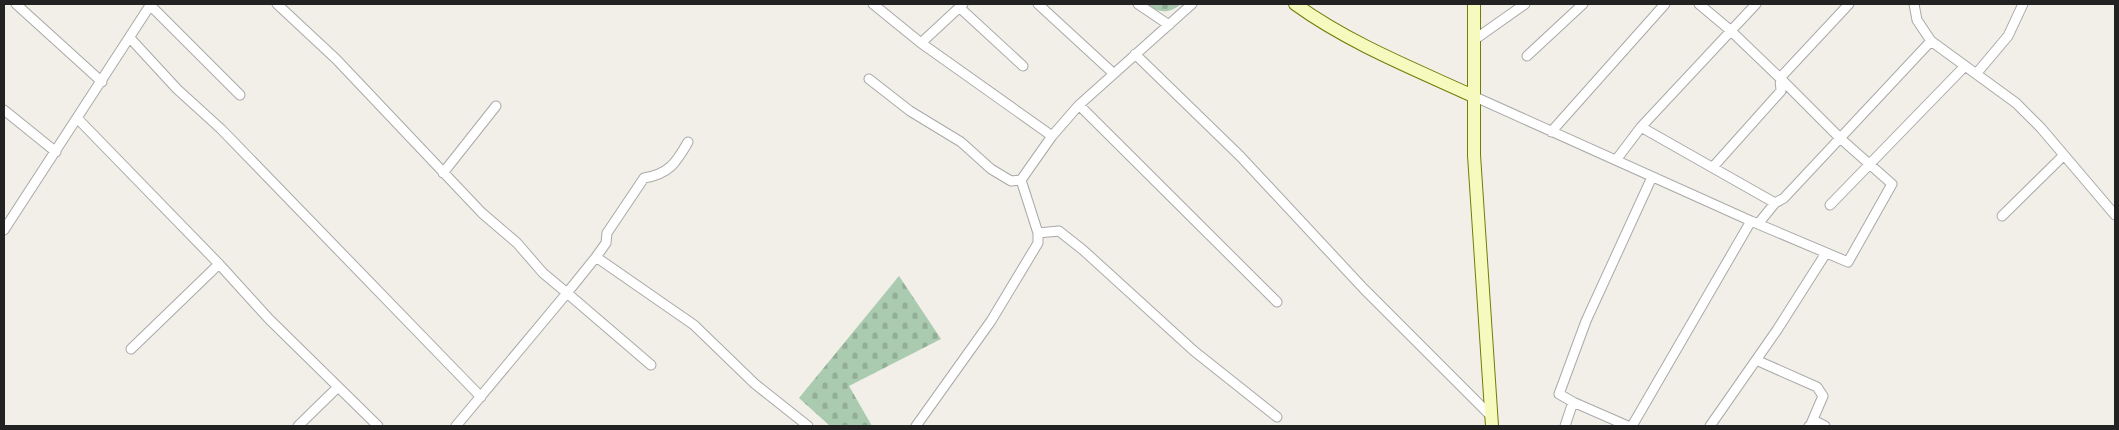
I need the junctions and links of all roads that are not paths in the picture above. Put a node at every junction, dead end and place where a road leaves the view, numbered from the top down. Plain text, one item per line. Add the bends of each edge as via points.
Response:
1 (16, 4) edge
2 (150, 4) edge
3 (277, 4) edge
4 (873, 4) edge
5 (1038, 4) edge
6 (1138, 4) edge
7 (1192, 4) edge
8 (1295, 4) edge
9 (1474, 4) edge
10 (1525, 4) edge
11 (1583, 4) edge
12 (1665, 4) edge
13 (1699, 4) edge
14 (1756, 4) edge
15 (1849, 4) edge
16 (1914, 4) edge
17 (2023, 4) edge
18 (961, 5) edge
19 (1169, 25) junction
20 (1730, 30) junction
21 (130, 38) junction
22 (1474, 40) junction
23 (1931, 41) junction
24 (920, 43) junction
25 (1136, 54) junction
26 (1527, 56) dead end
27 (1023, 66) dead end
28 (1964, 67) junction
29 (1113, 72) junction
30 (1976, 74) junction
31 (1780, 78) junction
32 (869, 79) dead end
33 (102, 82) junction
34 (240, 95) dead end
35 (1473, 96) junction
36 (1079, 105) junction
37 (496, 106) dead end
38 (4, 110) edge
39 (78, 119) junction
40 (1641, 127) junction
41 (1551, 132) junction
42 (1052, 136) junction
43 (1841, 139) junction
44 (688, 142) dead end
45 (56, 152) junction
46 (2064, 155) junction
47 (1616, 160) junction
48 (1870, 165) junction
49 (1713, 167) junction
50 (443, 173) junction
51 (1652, 177) junction
52 (1021, 180) junction
53 (1775, 203) junction
54 (1830, 205) dead end
55 (2115, 215) edge
56 (2002, 216) dead end
57 (1754, 223) junction
58 (4, 230) edge
59 (1038, 233) junction
60 (1826, 253) junction
61 (596, 256) junction
62 (219, 264) junction
63 (567, 293) junction
64 (1277, 302) dead end
65 (131, 350) dead end
66 (1756, 360) junction
67 (651, 365) dead end
68 (338, 387) junction
69 (481, 397) junction
70 (1573, 402) junction
71 (1277, 417) dead end
72 (1492, 422) edge
73 (1810, 425) edge
74 (298, 426) edge
75 (378, 426) edge
76 (456, 426) edge
77 (808, 426) edge
78 (916, 426) edge
79 (1565, 426) edge
80 (1628, 426) edge
81 (1632, 426) edge
82 (1710, 426) edge
83 (1824, 426) edge

1 - 33 street
2 - 21 street
2 - 34 street
3 - 50 street via 336,59
4 - 24 street
5 - 29 street
6 - 19 street
7 - 19 street
8 - 35 street via 1323,24 1361,44
9 - 22 street
10 - 22 street
11 - 26 street
12 - 41 street
13 - 20 street
14 - 20 street
15 - 31 street
16 - 23 street via 1917,20
17 - 30 street via 2008,36
18 - 24 street
18 - 27 street
19 - 25 street
20 - 31 street
20 - 40 street
21 - 33 street
21 - 69 street
22 - 35 street
23 - 28 street
23 - 43 street
24 - 42 street
25 - 29 street
25 - 72 street via 1240,156
28 - 30 street
28 - 48 street
29 - 36 street
30 - 46 street via 2016,103
31 - 43 street
31 - 49 street via 1781,91
32 - 52 street via 910,111 961,142 991,169 1011,181
33 - 39 street
35 - 41 street
35 - 72 street
36 - 42 street
36 - 64 street
37 - 50 street
38 - 45 street
39 - 45 street
39 - 62 street
40 - 47 street
40 - 49 street
41 - 47 street
42 - 52 street
43 - 48 street
43 - 53 street via 1784,198
44 - 61 street via 669,168 659,175 644,178 607,233 606,243
45 - 58 street
46 - 55 street
46 - 56 street
47 - 51 street
48 - 54 street
48 - 60 street via 1892,184 1848,262
49 - 53 street
50 - 63 street
51 - 57 street
51 - 70 street via 1586,321 1559,394
52 - 59 street
53 - 57 street
57 - 60 street
57 - 81 street
59 - 71 street via 1059,231 1194,351
59 - 78 street via 1038,243 991,321
60 - 66 street
61 - 63 street
61 - 77 street via 694,325 755,384
62 - 65 street
62 - 68 street via 269,320
63 - 67 street
63 - 69 street
66 - 73 street via 1817,387 1823,396
66 - 82 street
68 - 74 street
68 - 75 street
69 - 76 street
70 - 79 street
70 - 80 street
73 - 83 street via 1817,422

